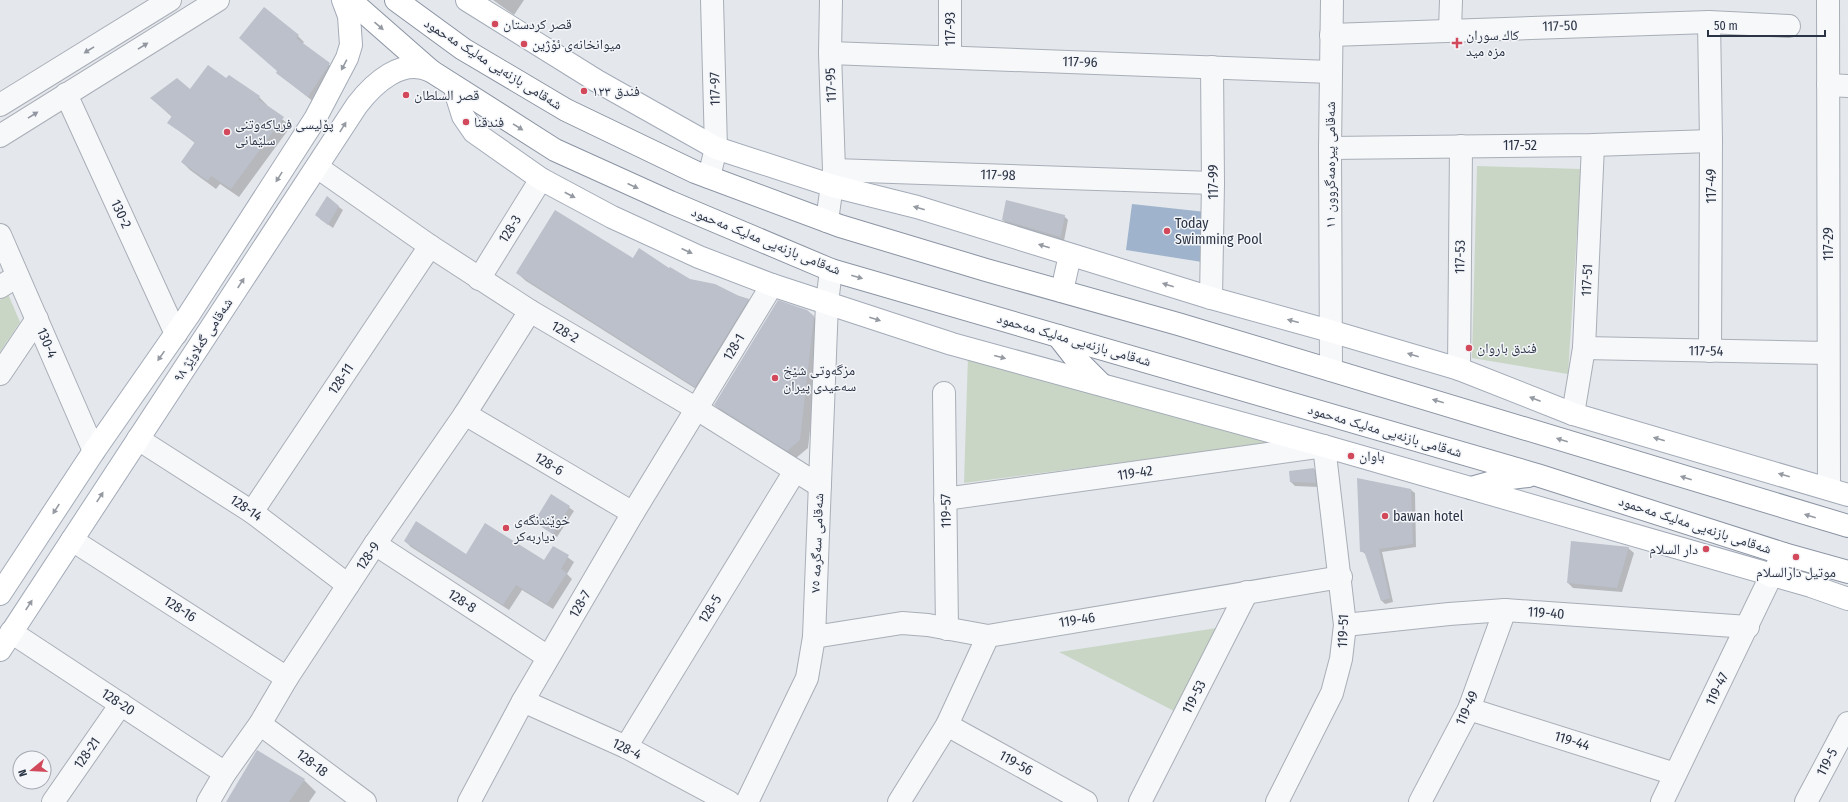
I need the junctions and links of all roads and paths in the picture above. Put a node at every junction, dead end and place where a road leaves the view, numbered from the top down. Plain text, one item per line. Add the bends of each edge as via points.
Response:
1 (170, 0) edge
2 (218, 0) edge
3 (343, 0) edge
4 (350, 0) edge
5 (467, 0) edge
6 (831, 0) edge
7 (950, 0) edge
8 (1332, 0) edge
9 (1451, 0) edge
10 (1828, 0) edge
11 (407, 3) edge
12 (708, 3) edge
13 (1709, 22) junction
14 (1789, 26) dead end
15 (1450, 30) junction
16 (1330, 35) junction
17 (830, 53) junction
18 (950, 57) junction
19 (1212, 67) junction
20 (431, 71) junction
21 (1331, 72) junction
22 (1838, 86) edge
23 (455, 87) junction
24 (66, 94) junction
25 (0, 105) edge
26 (0, 136) edge
27 (1711, 141) junction
28 (1593, 145) junction
29 (1461, 146) junction
30 (716, 148) junction
31 (1330, 148) junction
32 (318, 167) junction
33 (709, 177) junction
34 (834, 178) junction
35 (541, 179) junction
36 (1213, 183) junction
37 (827, 221) junction
38 (0, 235) edge
39 (430, 246) junction
40 (1070, 254) junction
41 (831, 270) junction
42 (479, 279) junction
43 (9, 281) edge
44 (772, 285) junction
45 (1062, 291) junction
46 (1211, 298) junction
47 (827, 303) junction
48 (530, 311) junction
49 (188, 316) junction
50 (37, 319) junction
51 (1330, 331) junction
52 (208, 333) junction
53 (176, 334) junction
54 (1058, 336) junction
55 (1584, 348) junction
56 (1710, 351) junction
57 (1828, 353) junction
58 (1459, 369) junction
59 (1331, 370) junction
60 (0, 374) edge
61 (1101, 384) junction
62 (944, 394) dead end
63 (697, 409) junction
64 (465, 414) junction
65 (1573, 414) junction
66 (138, 439) junction
67 (1324, 446) junction
68 (94, 451) junction
69 (795, 471) junction
70 (1538, 475) junction
71 (1839, 482) edge
72 (820, 486) junction
73 (1471, 488) junction
74 (945, 499) junction
75 (252, 512) junction
76 (633, 513) junction
77 (1848, 526) edge
78 (72, 540) junction
79 (375, 544) junction
80 (30, 549) junction
81 (1784, 554) junction
82 (50, 572) junction
83 (1848, 572) edge
84 (1771, 576) junction
85 (1340, 577) junction
86 (348, 585) junction
87 (1247, 592) junction
88 (0, 594) edge
89 (1848, 599) edge
90 (1505, 610) junction
91 (1345, 625) junction
92 (1748, 627) junction
93 (947, 629) junction
94 (988, 636) junction
95 (814, 637) junction
96 (6, 641) edge
97 (548, 657) junction
98 (287, 678) junction
99 (523, 701) junction
100 (121, 704) junction
101 (1469, 709) junction
102 (1848, 722) edge
103 (260, 724) junction
104 (947, 725) junction
105 (626, 747) junction
106 (224, 773) junction
107 (1675, 774) junction
108 (474, 800) edge
109 (53, 802) edge
110 (208, 802) edge
111 (365, 802) edge
112 (729, 802) edge
113 (747, 802) edge
114 (899, 802) edge
115 (1086, 802) edge
116 (1140, 802) edge
117 (1276, 802) edge
118 (1420, 802) edge
119 (1662, 802) edge
120 (1806, 802) edge

1 -> 25 street
24 -> 2 street
3 -> 49 main road, شەقامی گەلاوێژ ٩٨ via 351,30 351,45 347,58 316,119
4 -> 20 main road, شەقامی بازنەیی مەلیک مەحمود
5 - 30 main road via 597,81
6 - 17 street, 117-95
7 - 18 street, 117-93
8 - 16 street, شەقامی پیرەمەگروون ١١
9 - 15 street
10 - 22 street, 117-29
11 - 33 main road, شەقامی بازنەیی مەلیک مەحمود via 463,49 566,110
12 - 30 street, 117-97
13 - 14 street, 117-50
13 - 15 street, 117-50
13 - 27 street, 117-49
15 - 16 street, 117-50
16 - 21 street, شەقامی پیرەمەگروون ١١
17 - 18 street, 117-96
17 - 34 street, 117-95
18 - 19 street, 117-96
19 - 21 street, 117-96
19 - 36 street, 117-99
20 - 23 main road, شەقامی بازنەیی مەلیک مەحمود
32 -> 20 main road, شەقامی گەلاوێژ ٩٨ via 357,105 378,82 405,68 417,67
21 - 31 street, شەقامی پیرەمەگروون ١١
22 - 57 street, 117-29
23 - 35 main road via 463,116 474,132
23 -> 41 main road, شەقامی بازنەیی مەلیک مەحمود via 555,150
26 -> 24 street
24 - 53 street, 130-2
27 - 28 street, 117-52
27 - 56 street, 117-49
28 - 29 street, 117-52
28 - 55 street, 117-51
29 - 31 street, 117-52
29 - 58 street, 117-53
30 - 33 street, 117-97
30 - 34 main road
31 - 51 street, شەقامی پیرەمەگروون ١١
32 - 39 street, 128-2
52 -> 32 main road, شەقامی گەلاوێژ ٩٨
33 - 37 main road, شەقامی بازنەیی مەلیک مەحمود
34 - 36 street, 117-98
34 - 37 street
40 -> 34 main road via 917,207
35 - 42 street, 128-3
35 -> 44 main road via 612,217 699,257
36 - 46 street, 117-99
37 - 45 main road, شەقامی بازنەیی مەلیک مەحمود
38 - 43 street, 130-4
39 - 42 street, 128-2
39 - 75 street, 128-11
40 - 45 main road
46 -> 40 main road
41 - 47 street, شەقامی سەگرمە ٧٥
41 -> 54 main road, شەقامی بازنەیی مەلیک مەحمود
42 - 48 street, 128-2
43 - 50 street, 130-4
44 - 47 main road
44 - 63 street, 128-1
45 - 59 main road, شەقامی بازنەیی مەلیک مەحمود
51 -> 46 main road
47 -> 61 main road via 952,344
47 - 72 street, شەقامی سەگرمە ٧٥
48 - 63 street, 128-2
48 - 64 street, 128-9
49 - 52 main road via 203,319
49 - 53 main road, شەقامی گەلاوێژ ٩٨
50 - 60 street
50 - 68 street, 130-4
58 -> 51 main road
51 - 59 street, شەقامی پیرەمەگروون ١١
52 - 66 main road, شەقامی گەلاوێژ ٩٨
53 -> 68 main road, شەقامی گەلاوێژ ٩٨
54 - 61 main road
54 - 70 main road, شەقامی بازنەیی مەلیک مەحمود
55 - 56 street, 117-54
55 - 65 street, 117-51
56 - 57 street, 117-54
57 - 71 street, 117-29
65 -> 58 main road
77 -> 59 main road, شەقامی بازنەیی مەلیک مەحمود
61 - 67 main road
62 - 74 street, 119-57
63 - 69 street, 128-2
63 - 76 street, 128-7
64 - 76 street, 128-6
64 - 79 street, 128-9
71 -> 65 main road
66 - 75 street, 128-14
78 -> 66 main road, شەقامی گەلاوێژ ٩٨
67 - 73 main road
67 - 74 street, 119-42
67 - 85 street, 119-51
68 -> 80 main road, شەقامی گەلاوێژ ٩٨
69 - 72 street, 128-2
69 - 105 street, 128-5
70 - 73 main road via 1503,479
70 - 81 main road, شەقامی بازنەیی مەلیک مەحمود
72 - 95 street, شەقامی سەگرمە ٧٥
73 - 84 main road
74 - 93 street, 119-57
75 - 86 street, 128-14
76 - 97 street, 128-7
78 - 82 main road, شەقامی گەلاوێژ ٩٨
78 - 98 street, 128-16
79 - 86 street, 128-9
79 - 97 street, 128-8
80 - 82 main road via 31,562 35,568 42,572
80 - 88 main road, شەقامی گەلاوێژ ٩٨
81 - 83 main road, شەقامی بازنەیی مەلیک مەحمود
81 - 84 main road
96 -> 82 main road, شەقامی گەلاوێژ ٩٨
84 - 89 main road
84 - 92 street, 119-47
85 - 87 street, 119-46
85 - 91 street, 119-51
86 - 98 street, 128-9
87 - 94 street, 119-46
87 - 116 street, 119-53
90 - 91 street, 119-40
90 - 92 street, 119-40
90 - 101 street, 119-49
91 - 117 street, 119-51 via 1342,659 1332,693
92 - 107 street, 119-47
93 - 94 street, 119-46
93 - 95 street, 119-46 via 902,623
94 - 104 street
95 - 113 street, شەقامی سەگرمە ٧٥ via 807,678
96 - 100 street, 128-20
97 - 99 street, 128-7
98 - 103 street, 128-9
99 - 105 street, 128-4
99 - 108 street, 128-7
100 - 106 street, 128-20
100 - 109 street, 128-21
101 - 107 street, 119-44
101 - 118 street, 119-49
102 - 120 street, 119-5
103 - 106 street, 128-9
103 - 111 street, 128-18
104 - 114 street
104 - 115 street, 119-56
105 - 112 street, 128-4
106 - 110 street, 128-9
107 - 119 street, 119-47

